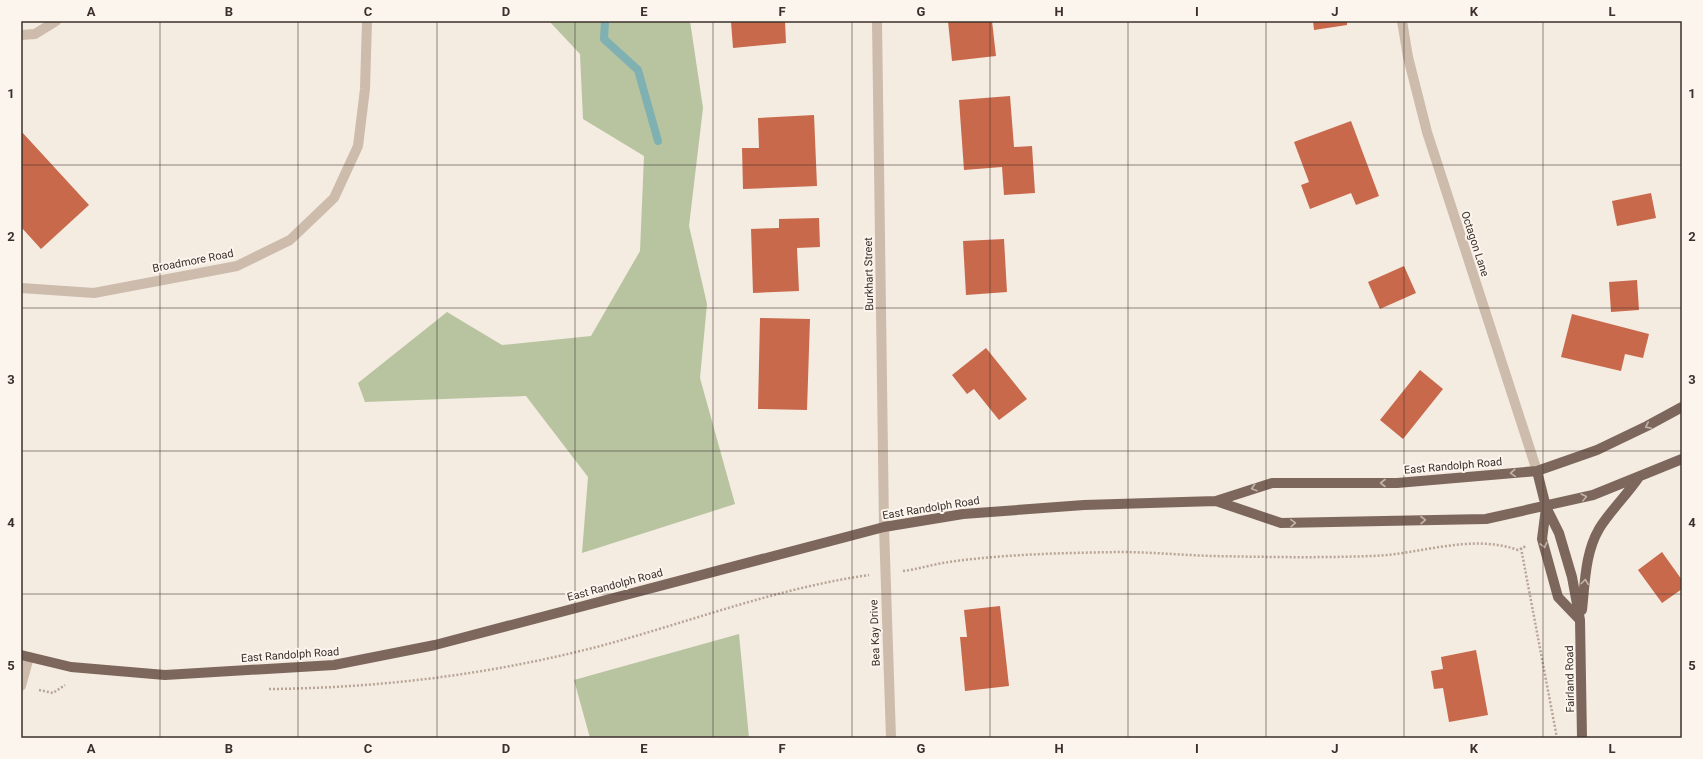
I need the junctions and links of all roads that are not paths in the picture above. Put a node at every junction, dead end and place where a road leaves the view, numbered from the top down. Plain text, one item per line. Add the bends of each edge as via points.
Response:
1 (56, 21) edge
2 (367, 21) edge
3 (877, 21) edge
4 (1402, 21) edge
5 (21, 35) edge
6 (21, 288) edge
7 (1682, 407) edge
8 (1682, 460) edge
9 (1537, 471) junction
10 (1639, 477) junction
11 (1216, 501) junction
12 (1546, 507) junction
13 (884, 527) junction
14 (1580, 620) junction
15 (25, 656) edge
16 (21, 685) edge
17 (891, 738) edge
18 (1582, 738) edge

1 - 5 street via 35,34
2 - 6 street, Broadmore Road via 365,88 358,146 334,198 290,240 237,266 94,293
3 - 13 street, Burkhart Street
4 - 9 street, Octagon Lane via 1426,132
7 -> 9 main road, East Randolph Road via 1597,450
8 - 10 main road, East Randolph Road
9 -> 11 main road, East Randolph Road via 1397,483 1272,483
9 - 12 main road, Fairland Road
12 -> 10 main road, East Randolph Road via 1593,495
14 -> 10 main road via 1588,557 1592,545 1599,529
11 -> 12 main road, East Randolph Road via 1281,523 1486,519
11 - 13 main road, East Randolph Road via 1084,505 963,514
12 - 14 main road, Fairland Road via 1559,533 1572,576
12 -> 14 main road, Fairland Road via 1542,539 1558,597
13 - 15 main road, East Randolph Road via 435,645 334,665 165,675 71,667
13 - 17 street, Bea Kay Drive
14 - 18 main road, Fairland Road
15 - 16 street

